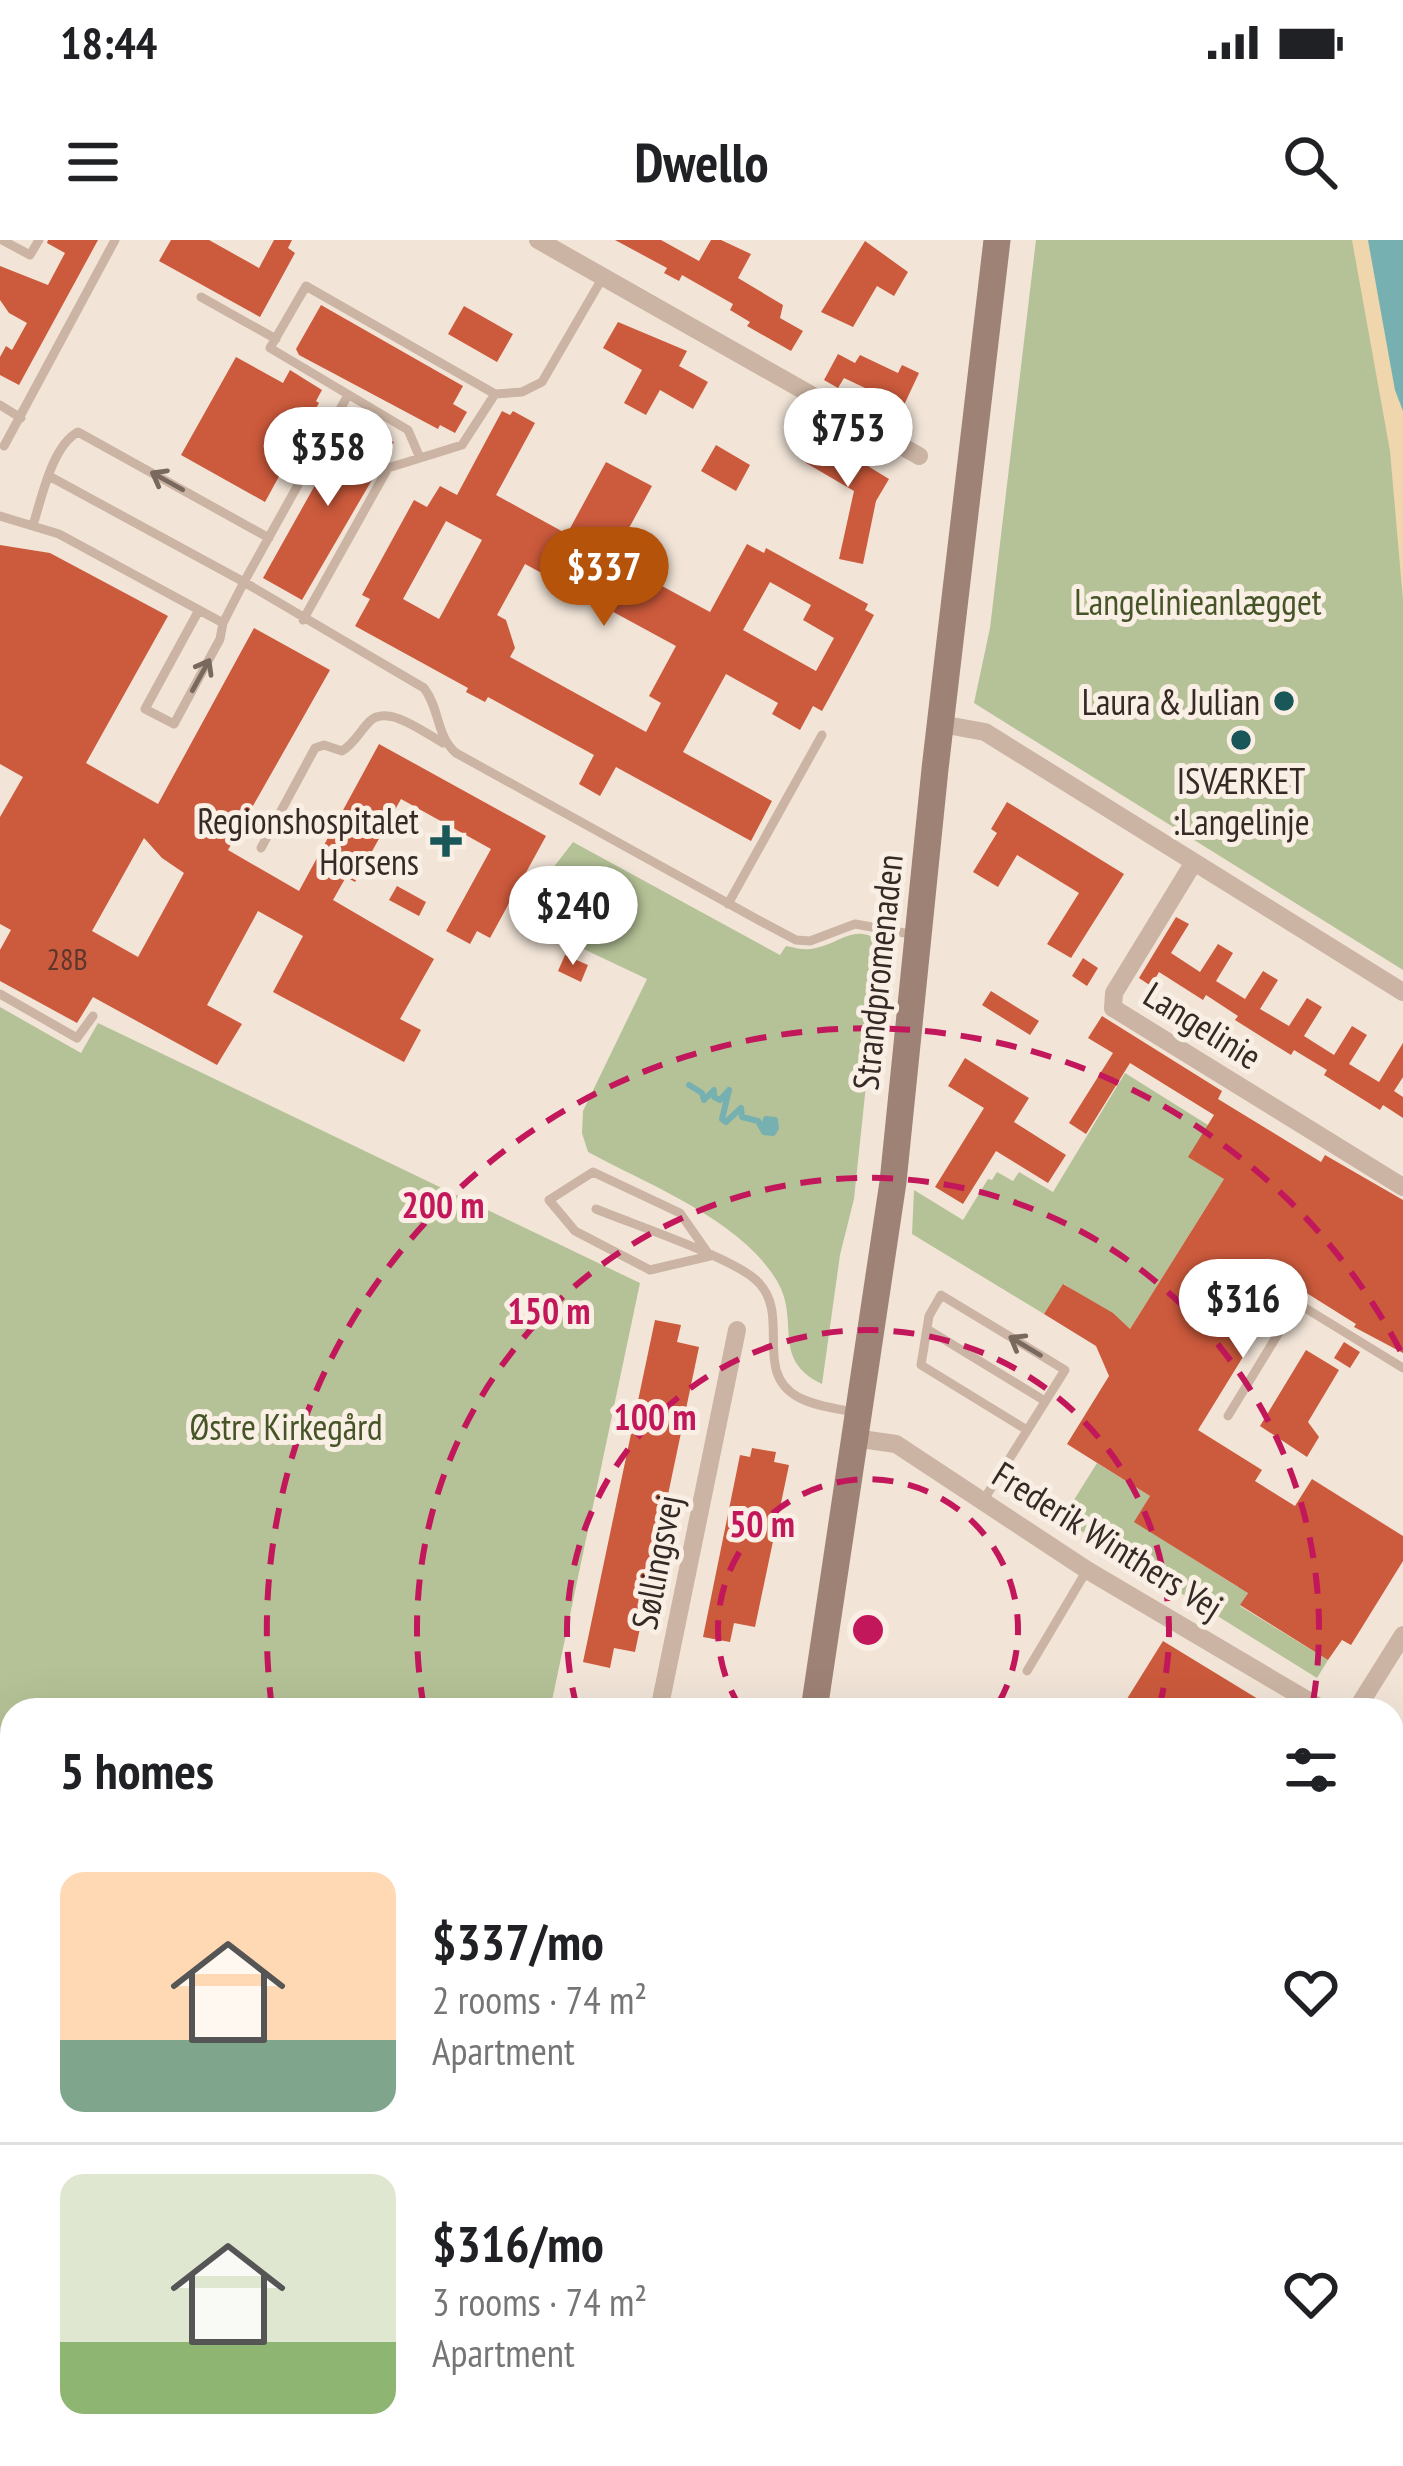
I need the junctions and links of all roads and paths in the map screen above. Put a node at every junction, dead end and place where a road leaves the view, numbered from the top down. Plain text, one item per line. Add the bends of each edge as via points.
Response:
1 (2, 240) edge
2 (38, 240) edge
3 (115, 240) edge
4 (538, 240) edge
5 (997, 240) edge
6 (603, 278) junction
7 (201, 297) dead end
8 (276, 339) junction
9 (495, 394) junction
10 (348, 395) junction
11 (0, 405) edge
12 (21, 418) junction
13 (4, 446) dead end
14 (919, 456) dead end
15 (420, 458) junction
16 (49, 476) junction
17 (0, 516) edge
18 (33, 524) junction
19 (269, 538) junction
20 (244, 583) junction
21 (199, 610) junction
22 (303, 620) junction
23 (223, 623) junction
24 (941, 724) junction
25 (822, 735) dead end
26 (443, 742) junction
27 (261, 848) dead end
28 (1194, 862) junction
29 (728, 904) junction
30 (916, 935) junction
31 (1403, 992) edge
32 (0, 994) edge
33 (93, 1016) dead end
34 (1403, 1186) edge
35 (596, 1209) dead end
36 (710, 1256) junction
37 (927, 1329) junction
38 (737, 1330) dead end
39 (1403, 1368) edge
40 (1046, 1401) junction
41 (1228, 1415) dead end
42 (856, 1426) junction
43 (1028, 1430) junction
44 (982, 1502) junction
45 (1088, 1570) junction
46 (1403, 1635) edge
47 (1027, 1671) dead end
48 (662, 1698) edge
49 (816, 1698) edge
50 (1304, 1698) edge
51 (1364, 1698) edge

1 - 2 lane via 30,256
3 - 12 lane
4 - 6 street
5 - 24 street, Strandpromenaden
6 - 9 lane via 542,382
6 - 14 street
7 - 8 lane
8 - 9 lane via 306,286
8 - 10 lane via 270,348
9 - 15 lane via 462,445
10 - 15 lane via 408,430
10 - 19 lane
11 - 12 lane
12 - 13 lane
15 - 22 lane via 388,468
16 - 18 lane
19 -> 16 lane via 78,432
16 - 20 lane
17 - 18 lane
18 - 21 lane
19 - 20 lane
20 - 22 lane
20 - 23 lane
21 - 23 lane
21 -> 23 lane via 145,709 174,724
22 - 26 lane via 424,688
24 - 28 street via 985,732
24 - 30 street, Strandpromenaden
25 - 29 lane
26 - 27 lane via 382,715 342,751 314,748
26 - 29 lane
28 - 31 street
28 - 34 street, Langelinie via 1113,1007
29 - 30 lane via 796,940 854,924
30 - 42 street, Strandpromenaden via 892,1182
32 - 33 lane via 77,1038
35 - 36 lane
36 - 36 lane via 680,1213 593,1172 549,1200 575,1231 650,1270
36 - 42 lane via 765,1290 774,1318 772,1358 784,1386
37 - 40 lane
40 -> 37 lane via 1065,1370 940,1295
37 - 43 lane via 921,1365
38 - 48 street, Søllingsvej
39 - 41 lane via 1298,1303
40 - 43 lane
42 - 44 street, Frederik Winthers Vej
42 - 49 street, Strandpromenaden
43 - 44 lane
44 - 45 street, Frederik Winthers Vej
45 - 47 lane
45 - 50 street, Frederik Winthers Vej
46 - 51 street

